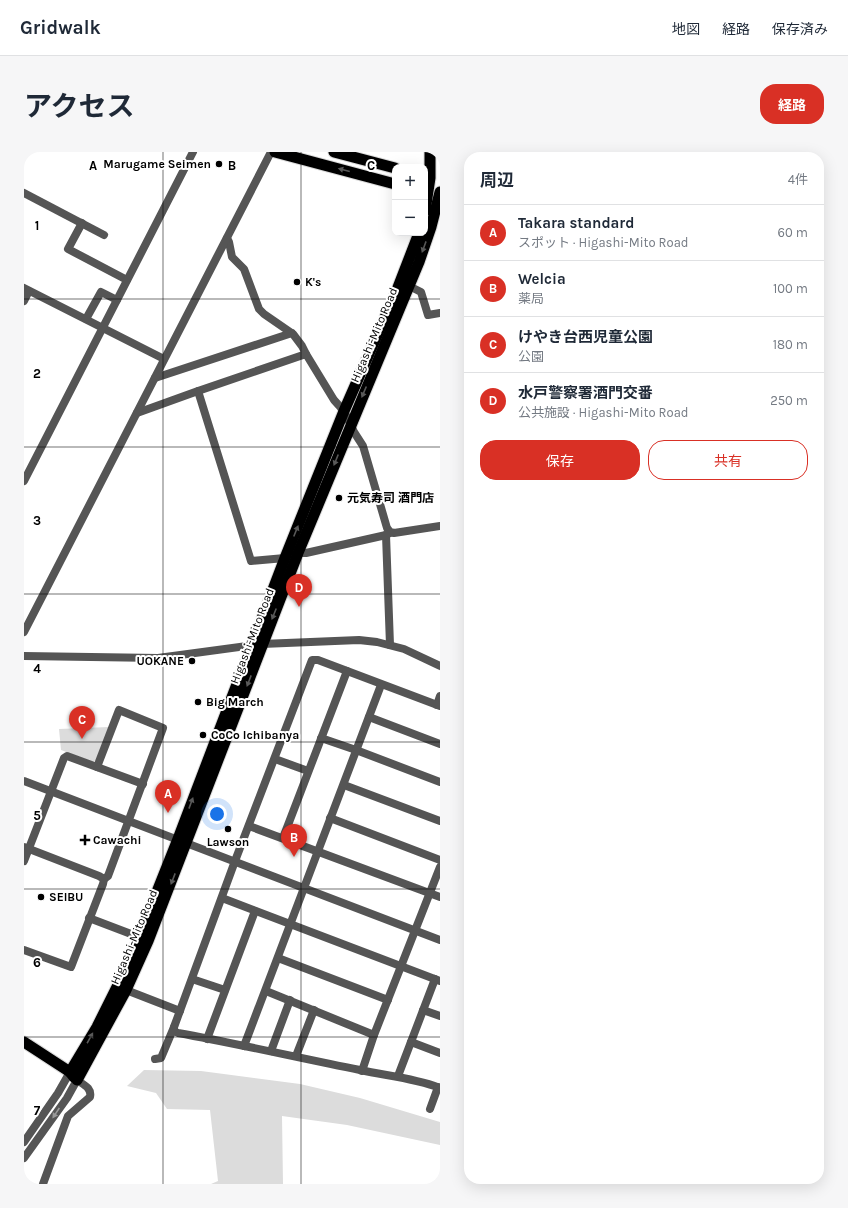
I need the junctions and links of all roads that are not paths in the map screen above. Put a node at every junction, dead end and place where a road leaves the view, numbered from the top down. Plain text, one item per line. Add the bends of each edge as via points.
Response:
1 (193, 152) edge
2 (271, 152) edge
3 (275, 152) edge
4 (334, 152) edge
5 (430, 152) edge
6 (392, 167) edge
7 (432, 178) edge
8 (392, 183) edge
9 (428, 189) edge
10 (428, 192) edge
11 (24, 193) edge
12 (440, 194) edge
13 (82, 223) junction
14 (104, 235) dead end
15 (418, 236) edge
16 (227, 238) junction
17 (127, 280) junction
18 (409, 286) junction
19 (27, 290) edge
20 (117, 300) junction
21 (24, 301) edge
22 (440, 313) edge
23 (86, 319) junction
24 (103, 327) junction
25 (292, 333) junction
26 (306, 354) junction
27 (164, 359) junction
28 (155, 378) junction
29 (198, 391) junction
30 (344, 411) junction
31 (137, 413) junction
32 (350, 424) junction
33 (24, 481) edge
34 (440, 526) edge
35 (388, 532) junction
36 (298, 552) junction
37 (285, 558) junction
38 (27, 617) edge
39 (24, 632) edge
40 (262, 644) junction
41 (390, 645) junction
42 (251, 646) junction
43 (24, 656) edge
44 (440, 666) edge
45 (347, 671) junction
46 (381, 685) junction
47 (440, 696) edge
48 (438, 705) edge
49 (369, 718) junction
50 (321, 738) junction
51 (440, 744) edge
52 (356, 750) junction
53 (275, 759) junction
54 (97, 767) junction
55 (308, 771) junction
56 (24, 781) edge
57 (440, 782) edge
58 (143, 784) junction
59 (344, 785) junction
60 (51, 791) junction
61 (330, 818) junction
62 (129, 821) junction
63 (440, 821) edge
64 (249, 826) junction
65 (283, 838) junction
66 (182, 841) junction
67 (26, 848) edge
68 (317, 851) junction
69 (440, 860) edge
70 (24, 861) edge
71 (235, 861) junction
72 (440, 867) edge
73 (104, 879) junction
74 (304, 888) junction
75 (430, 894) junction
76 (440, 897) edge
77 (222, 898) junction
78 (255, 912) junction
79 (90, 918) junction
80 (290, 923) junction
81 (416, 931) junction
82 (139, 937) junction
83 (440, 940) edge
84 (24, 950) edge
85 (278, 958) junction
86 (401, 966) junction
87 (192, 979) junction
88 (437, 980) edge
89 (126, 990) junction
90 (225, 990) junction
91 (266, 991) junction
92 (290, 1000) junction
93 (388, 1000) junction
94 (314, 1010) junction
95 (423, 1010) junction
96 (180, 1011) junction
97 (440, 1016) edge
98 (174, 1027) junction
99 (374, 1035) junction
100 (207, 1038) junction
101 (24, 1042) edge
102 (411, 1042) junction
103 (244, 1046) junction
104 (24, 1050) edge
105 (270, 1051) junction
106 (440, 1052) edge
107 (296, 1056) junction
108 (155, 1059) dead end
109 (362, 1071) junction
110 (398, 1076) junction
111 (71, 1077) junction
112 (439, 1087) edge
113 (430, 1110) dead end
114 (24, 1142) edge
115 (24, 1158) edge
116 (43, 1184) edge

1 - 17 street
2 - 16 street
8 -> 3 highway
4 - 6 highway
5 - 7 highway
7 - 9 highway
10 - 12 highway
11 - 13 street
12 -> 18 highway, Higashi-Mito Road via 425,245
13 - 14 street
13 - 17 street via 68,249
15 - 30 highway, Higashi-Mito Road via 398,290
16 - 25 street via 232,257 244,269 259,309
16 - 27 street
17 - 20 street
18 - 22 street via 421,292 428,315
18 -> 32 highway, Higashi-Mito Road
19 - 21 street
19 - 23 street
20 - 23 street via 101,292
20 - 24 street
23 - 24 street
24 - 27 street
24 - 33 street
25 - 26 street
25 - 28 street
26 - 29 street
26 - 30 street via 334,400
27 - 28 street
28 - 31 street
29 - 31 street
29 - 37 street via 251,561
30 - 32 street
37 -> 30 highway, Higashi-Mito Road
31 - 38 street
32 - 35 street via 363,446
32 -> 36 highway, Higashi-Mito Road
34 - 35 street
35 - 36 street via 306,553
35 - 41 street
36 -> 40 highway, Higashi-Mito Road
37 - 42 highway, Higashi-Mito Road
38 - 39 street
40 - 41 street via 358,640
40 - 42 street
40 -> 66 highway, Higashi-Mito Road
41 - 44 street
42 - 43 street via 158,658
66 -> 42 highway, Higashi-Mito Road
45 - 46 street
45 - 50 street
45 - 53 street via 312,660
46 - 48 street
46 - 49 street
47 - 48 street
49 - 51 street
49 - 52 street
50 - 52 street
50 - 55 street
52 - 57 street
52 - 59 street
53 - 55 street
53 - 64 street
54 - 58 street
54 - 58 street via 119,710 163,728
54 - 60 street via 67,756
55 - 65 street
56 - 60 street
58 - 62 street
59 - 61 street
59 - 63 street
60 - 62 street
60 - 67 street
61 - 68 street
61 - 69 street
62 - 66 street
62 - 73 street via 108,876
64 - 65 street
64 - 71 street
65 - 68 street
66 - 71 street
66 - 82 highway, Higashi-Mito Road
66 -> 89 highway, Higashi-Mito Road via 154,926
67 - 70 street
67 - 73 street
68 - 74 street
68 - 75 street
71 - 74 street
71 - 77 street
72 - 75 street
73 - 79 street
74 - 80 street
74 - 81 street
75 - 76 street
75 - 81 street
77 - 78 street
77 - 87 street
78 - 80 street
78 - 90 street
79 - 82 street
79 - 84 street via 71,967
80 - 85 street
80 - 86 street
81 - 83 street
81 - 86 street
111 -> 82 highway, Higashi-Mito Road via 117,987
85 - 91 street
85 - 93 street
86 - 88 street
86 - 93 street
87 - 90 street
87 - 96 street
88 - 95 street
89 - 96 street
89 - 111 highway, Higashi-Mito Road
90 - 100 street
91 - 92 street
91 - 103 street
92 - 94 street
92 - 105 street
93 - 99 street
94 - 99 street
94 - 107 street
95 - 97 street
95 - 102 street
96 - 98 street
98 - 100 street via 174,1031 178,1033
98 - 108 street via 161,1058
99 - 109 street
100 - 103 street
101 - 111 highway
102 - 106 street
102 - 110 street
103 - 105 street
104 - 111 highway
105 - 107 street
107 - 109 street
109 - 110 street
110 - 112 street
111 - 114 street
111 -> 115 street via 63,1104
111 - 116 street via 90,1089 90,1097 68,1116
112 - 113 street

